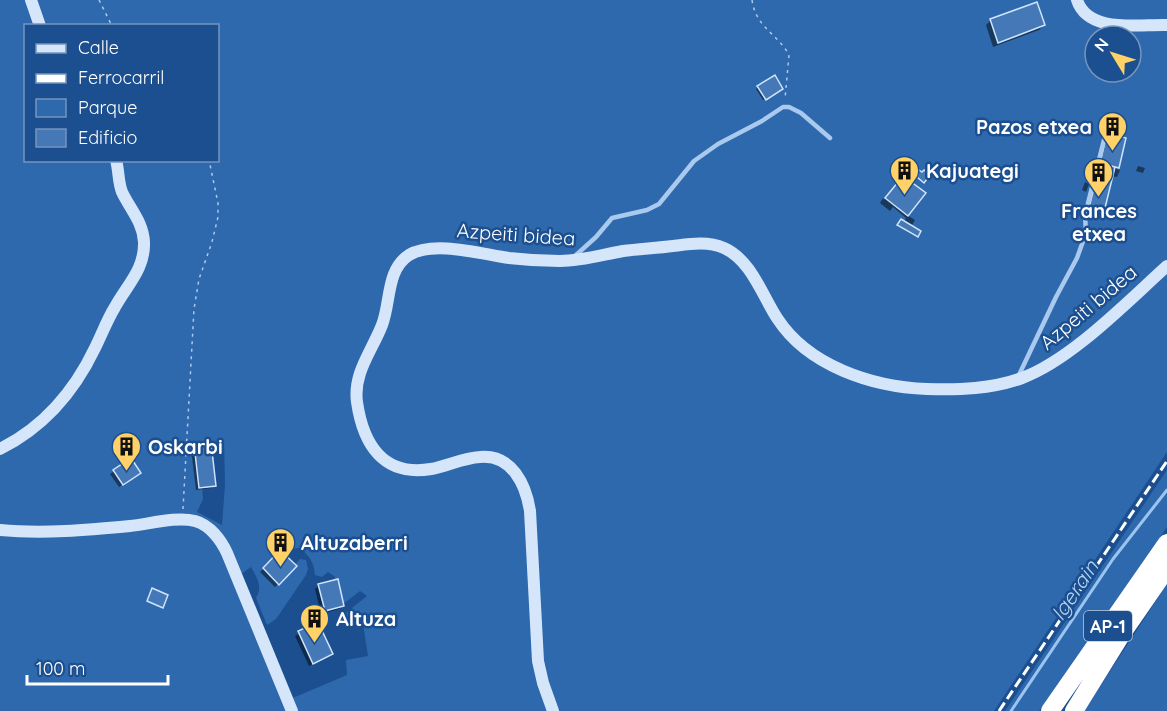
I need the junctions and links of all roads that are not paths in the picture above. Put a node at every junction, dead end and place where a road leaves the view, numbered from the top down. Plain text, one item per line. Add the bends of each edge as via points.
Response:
1 (31, 0) edge
2 (1077, 0) edge
3 (39, 24) edge
4 (1167, 25) edge
5 (1107, 128) dead end
6 (830, 138) dead end
7 (116, 162) edge
8 (570, 261) junction
9 (1167, 266) edge
10 (1017, 380) junction
11 (0, 448) edge
12 (0, 530) edge
13 (1167, 543) edge
14 (1167, 568) edge
15 (292, 711) edge
16 (553, 711) edge
17 (1050, 711) edge
18 (1074, 711) edge

1 - 3 main road
2 - 4 main road via 1085,14 1099,21
5 - 10 lane via 1085,215 1085,238
6 - 8 lane via 804,115 785,106 694,161 659,204 612,219
7 - 11 main road via 122,190 142,230 140,266 68,394 41,423
8 - 10 main road, Azpeiti bidea via 632,250 716,246 729,251 744,265 790,336 837,367 881,382 924,388 975,388
8 - 16 main road, Azpeiti bidea via 444,248 411,254 395,272 384,321 361,368 356,390 367,438 375,453 387,462 424,470 489,457 509,465 521,479 530,511 538,661
9 - 10 main road, Azpeiti bidea via 1065,354
12 - 15 main road via 98,528 183,520 206,526 225,548
13 - 17 highway, AP-1
14 - 18 highway, AP-1

